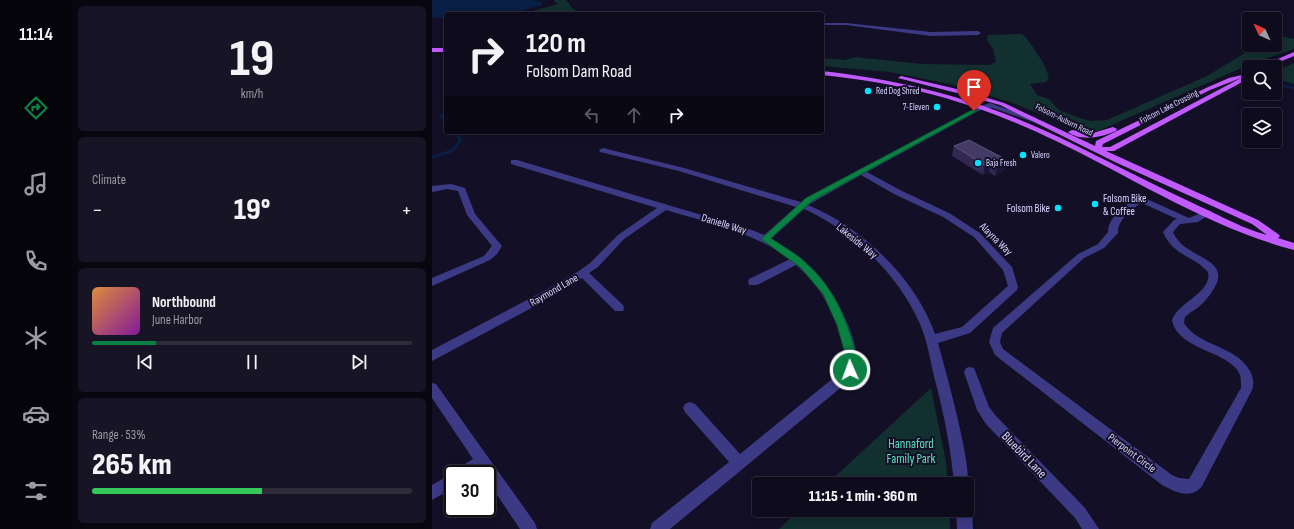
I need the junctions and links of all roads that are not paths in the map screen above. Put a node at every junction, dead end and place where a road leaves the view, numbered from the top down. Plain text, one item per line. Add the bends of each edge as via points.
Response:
1 (824, 24) edge
2 (978, 33) dead end
3 (432, 50) edge
4 (444, 50) edge
5 (1294, 54) edge
6 (1279, 60) edge
7 (824, 68) edge
8 (824, 73) edge
9 (1242, 75) edge
10 (1242, 80) edge
11 (982, 107) junction
12 (1159, 113) junction
13 (1030, 116) junction
14 (1048, 125) junction
15 (1098, 149) junction
16 (603, 150) dead end
17 (1088, 154) junction
18 (514, 162) dead end
19 (861, 172) junction
20 (432, 189) edge
21 (802, 206) junction
22 (664, 207) junction
23 (1198, 208) junction
24 (1208, 212) junction
25 (1186, 220) junction
26 (765, 239) junction
27 (1280, 240) junction
28 (1294, 247) edge
29 (797, 260) junction
30 (583, 274) junction
31 (432, 282) edge
32 (753, 282) dead end
33 (620, 308) dead end
34 (931, 340) junction
35 (432, 356) edge
36 (970, 372) dead end
37 (432, 388) edge
38 (690, 408) dead end
39 (481, 462) junction
40 (739, 463) junction
41 (476, 465) edge
42 (961, 477) edge
43 (444, 486) edge
44 (432, 493) edge
45 (964, 517) edge
46 (529, 529) edge
47 (658, 529) edge
48 (965, 529) edge
49 (1091, 529) edge

1 - 2 street via 846,24 931,34
3 - 4 main road
5 - 6 main road
7 - 13 main road, Folsom-Auburn Road via 874,74 938,86 994,101
8 - 11 main road, Folsom-Auburn Road via 912,87
9 - 12 main road, Folsom Lake Crossing via 1231,78
10 - 15 main road, Folsom Lake Crossing via 1111,149
11 - 14 street via 993,105
11 - 17 main road, Folsom-Auburn Road via 1012,118
11 - 19 street
12 - 13 main road via 1134,119 1102,134 1091,136 1078,134 1044,119
12 - 15 main road, Folsom Lake Crossing via 1099,143
13 - 14 main road, Folsom-Auburn Road
14 - 15 main road, Folsom-Auburn Road
15 - 17 main road, Folsom Lake Crossing
15 - 27 main road, Folsom-Auburn Road via 1255,222
16 - 21 street, Lakeside Way via 696,173
17 - 23 main road, Folsom-Auburn Road
18 - 22 street, Danielle Way
19 - 21 street
19 - 34 street, Alayna Way via 946,214 977,235 1008,269 1013,287 966,330
20 - 31 street via 449,186 462,190 471,215 496,246 494,252 484,259
21 - 26 street
21 - 34 street, Lakeside Way via 817,212 848,232 883,262 908,292 926,324
22 - 26 street, Danielle Way
22 - 30 street, Raymond Lane via 621,237
23 - 24 main road, Folsom-Auburn Road
23 - 25 street, Pierpoint Circle via 1186,215
24 - 25 street, Pierpoint Circle via 1195,220
24 - 27 main road, Folsom-Auburn Road via 1245,231
25 - 25 street, Pierpoint Circle via 1174,225 1168,232 1171,241 1177,248 1206,263 1215,274 1197,302 1180,314 1179,325 1192,338 1232,358 1245,372 1248,381 1247,388 1198,481 1192,486 1184,487 1168,480 999,352 994,345 994,338 997,331 1081,256 1101,246 1113,233 1112,227 1116,220 1136,202 1146,202
26 - 29 street, Danielle Way
27 - 28 main road, Folsom-Auburn Road
29 - 32 street
29 - 40 street, Danielle Way via 813,274 832,301 851,357 850,370 840,381
30 - 33 street
30 - 35 street, Raymond Lane
34 - 42 street, Lakeside Way via 952,422
36 - 49 street, Bluebird Lane via 984,410 991,420 1080,513
37 - 39 street
38 - 40 street
39 - 41 street
39 - 46 street
40 - 47 street, Danielle Way
43 - 44 street
45 - 48 street

